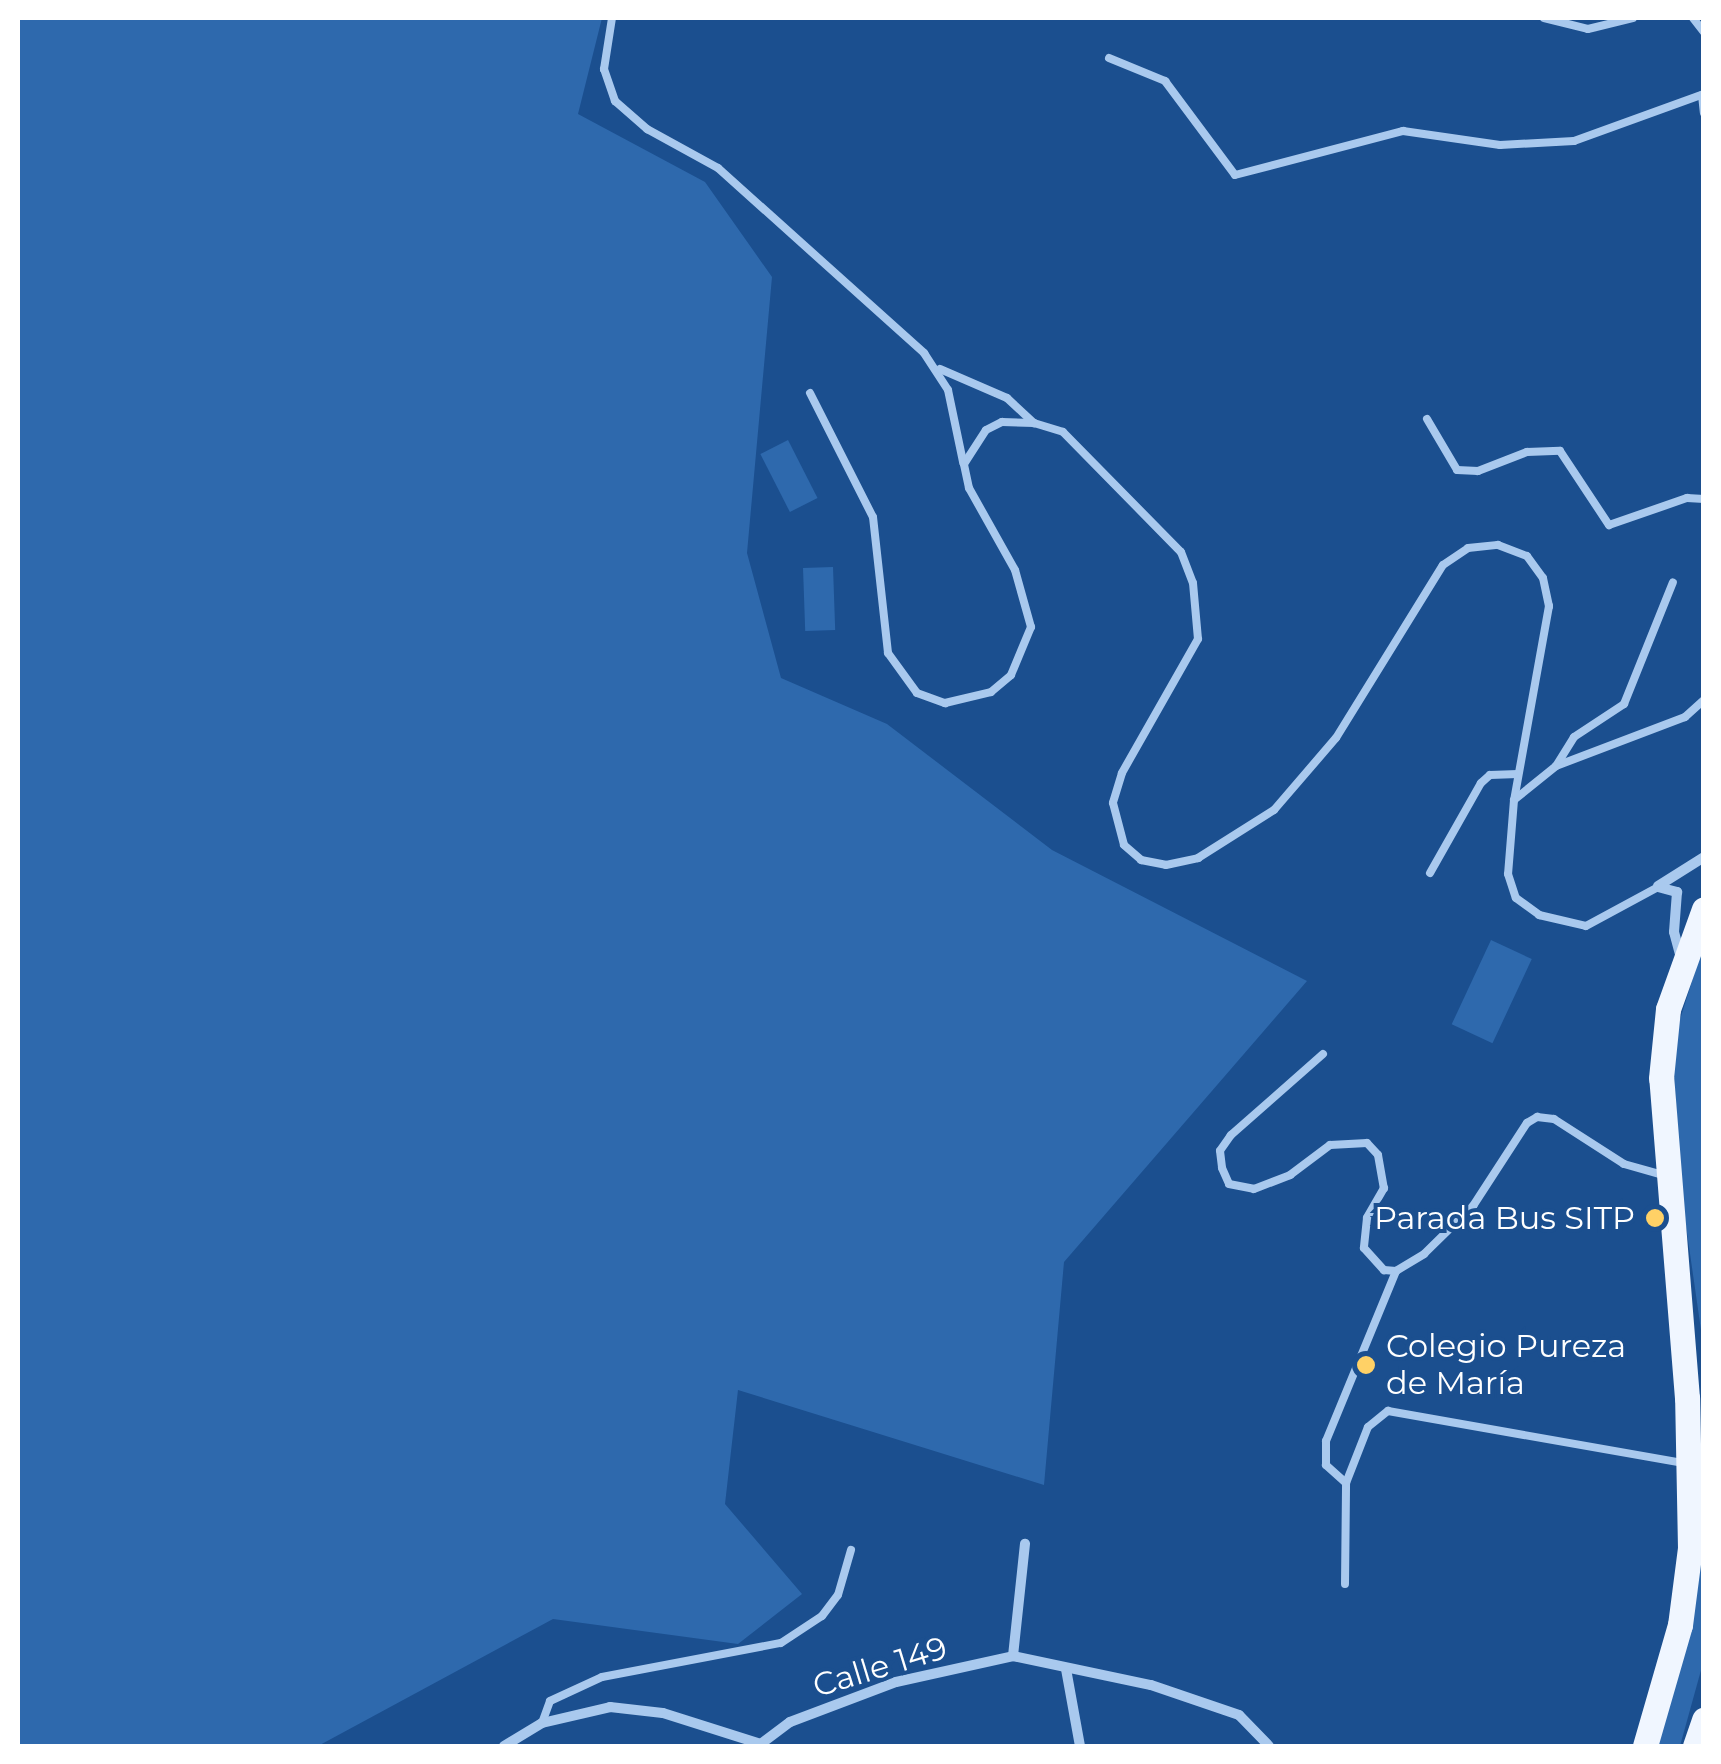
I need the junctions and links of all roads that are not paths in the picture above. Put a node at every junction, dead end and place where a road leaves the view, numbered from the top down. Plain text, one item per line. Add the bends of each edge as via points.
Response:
1 (612, 18) edge
2 (1544, 18) edge
3 (1633, 18) edge
4 (1692, 18) edge
5 (1704, 32) edge
6 (1109, 58) dead end
7 (1702, 95) edge
8 (1704, 113) edge
9 (940, 370) junction
10 (810, 393) dead end
11 (1428, 419) dead end
12 (1034, 422) junction
13 (964, 464) junction
14 (1704, 498) edge
15 (1672, 582) dead end
16 (1704, 700) edge
17 (1556, 766) junction
18 (1518, 774) junction
19 (1514, 800) junction
20 (1704, 857) edge
21 (1430, 873) dead end
22 (1658, 887) junction
23 (1704, 909) edge
24 (1682, 959) junction
25 (1323, 1054) dead end
26 (1666, 1176) junction
27 (1396, 1271) junction
28 (1694, 1386) edge
29 (1690, 1464) junction
30 (1346, 1483) junction
31 (1025, 1544) dead end
32 (851, 1550) dead end
33 (1344, 1584) dead end
34 (1013, 1656) junction
35 (1066, 1669) junction
36 (1704, 1720) edge
37 (542, 1723) junction
38 (763, 1745) edge
39 (504, 1746) edge
40 (1080, 1746) edge
41 (1270, 1746) edge
42 (1645, 1746) edge
43 (1695, 1746) edge

1 - 9 lane via 604,69 614,101 647,129 718,168
2 - 3 lane via 1588,29
4 - 5 lane
6 - 7 lane via 1165,81 1236,175 1403,131 1500,145 1574,142
7 - 8 lane
9 - 12 lane via 1007,398
9 - 13 lane
10 - 13 lane via 872,517 888,653 917,693 945,703 991,692 1011,675 1031,627 1021,585 978,511
11 - 14 lane via 1458,470 1478,471 1526,452 1560,451 1609,525
12 - 13 lane via 1002,422 986,430
12 - 18 lane via 1062,432 1115,478 1189,568 1198,639 1192,659 1122,773 1114,803 1124,845 1141,860 1166,865 1198,858 1274,810 1336,738 1443,565 1468,548 1498,544 1527,556 1543,578 1548,606
15 - 17 lane via 1624,704 1574,737
16 - 17 lane via 1685,716
17 - 19 lane
18 - 19 lane
18 - 21 lane via 1481,782
19 - 22 lane via 1508,874 1516,898 1538,915 1586,926
20 - 22 street
22 - 24 street via 1677,892 1674,932
23 - 24 main road
24 - 26 main road via 1662,1061
25 - 27 lane via 1230,1135 1220,1150 1222,1168 1230,1184 1254,1189 1290,1175 1330,1145 1367,1143 1378,1155 1384,1188 1367,1218 1366,1256
26 - 27 lane via 1624,1164 1554,1119 1537,1117 1473,1206
26 - 28 main road
27 - 30 lane via 1326,1441 1326,1466
28 - 29 main road
29 - 30 lane via 1388,1412 1368,1427
29 - 42 main road via 1686,1592
30 - 33 lane
31 - 34 street
32 - 37 lane via 830,1606 781,1643 602,1677 550,1701
34 - 35 street, Calle 149
34 - 38 street, Calle 149 via 896,1682 790,1722
35 - 40 street
35 - 41 street, Calle 149 via 1151,1685 1239,1715
36 - 43 main road
37 - 38 street, Calle 149 via 610,1707 663,1713
37 - 39 street, Calle 149

